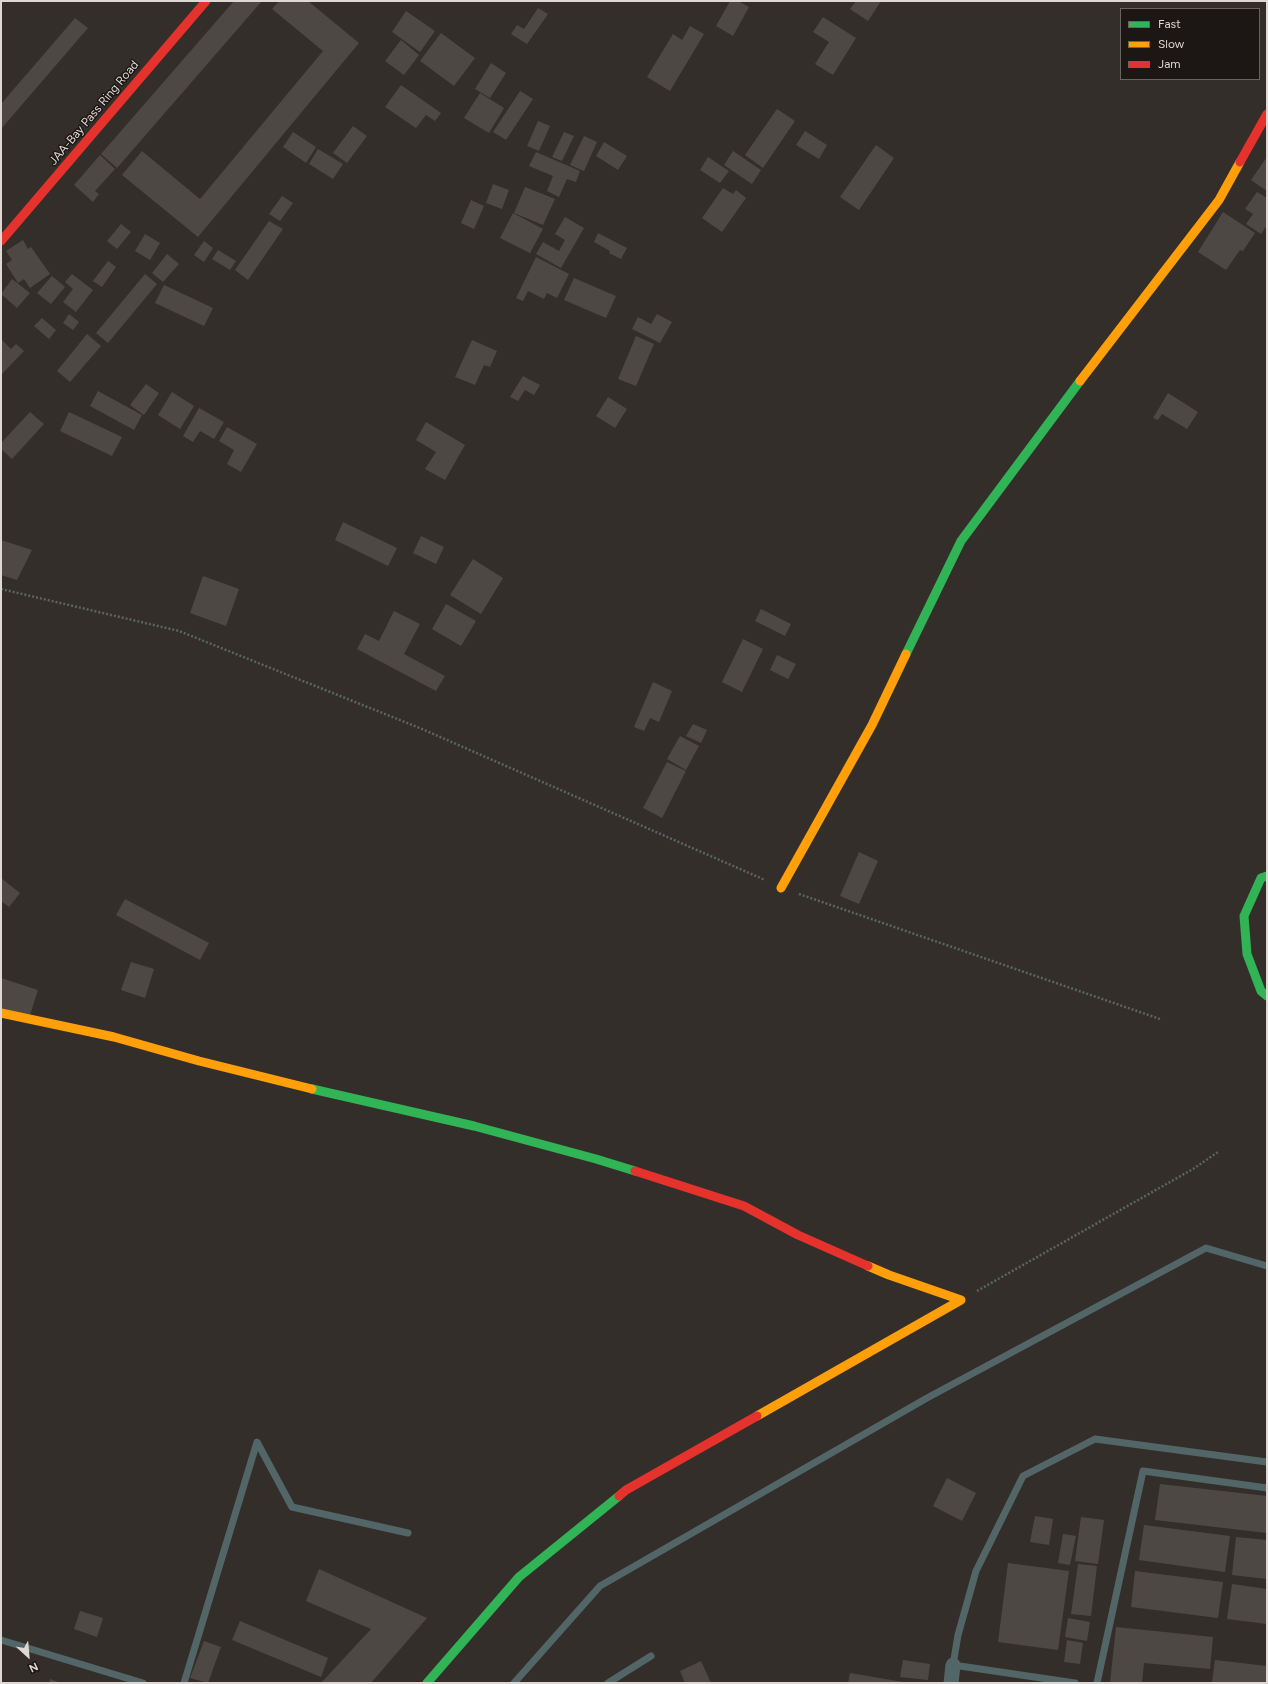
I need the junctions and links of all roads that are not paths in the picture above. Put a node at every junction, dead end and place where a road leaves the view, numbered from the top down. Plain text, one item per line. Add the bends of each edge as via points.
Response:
1 (206, 1) edge
2 (1267, 114) edge
3 (1, 241) edge
4 (1267, 876) edge
5 (781, 888) road end
6 (1267, 996) edge
7 (1, 1013) edge
8 (1267, 1266) edge
9 (1267, 1462) edge
10 (1267, 1488) edge
11 (408, 1533) dead end
12 (1, 1640) edge
13 (651, 1656) dead end
14 (953, 1665) junction
15 (143, 1683) edge
16 (184, 1683) edge
17 (427, 1683) edge
18 (514, 1683) edge
19 (608, 1683) edge
20 (951, 1683) edge
21 (1075, 1683) edge
22 (1097, 1683) edge

1 - 3 main road, JAA-Bay Pass Ring Road
2 - 5 main road via 1219,200 961,541 872,725
4 - 6 main road via 1261,878 1244,916 1247,954 1261,991
7 - 17 main road via 114,1037 198,1061 474,1126 596,1158 744,1206 826,1248 889,1275 961,1300 626,1490 519,1577
8 - 18 lane via 1206,1248 927,1398 600,1586
9 - 14 lane via 1094,1439 1023,1476 976,1571 958,1636
10 - 22 lane via 1143,1471
11 - 16 lane via 292,1507 257,1442
12 - 15 lane
13 - 19 lane
14 - 20 street
14 - 21 lane

